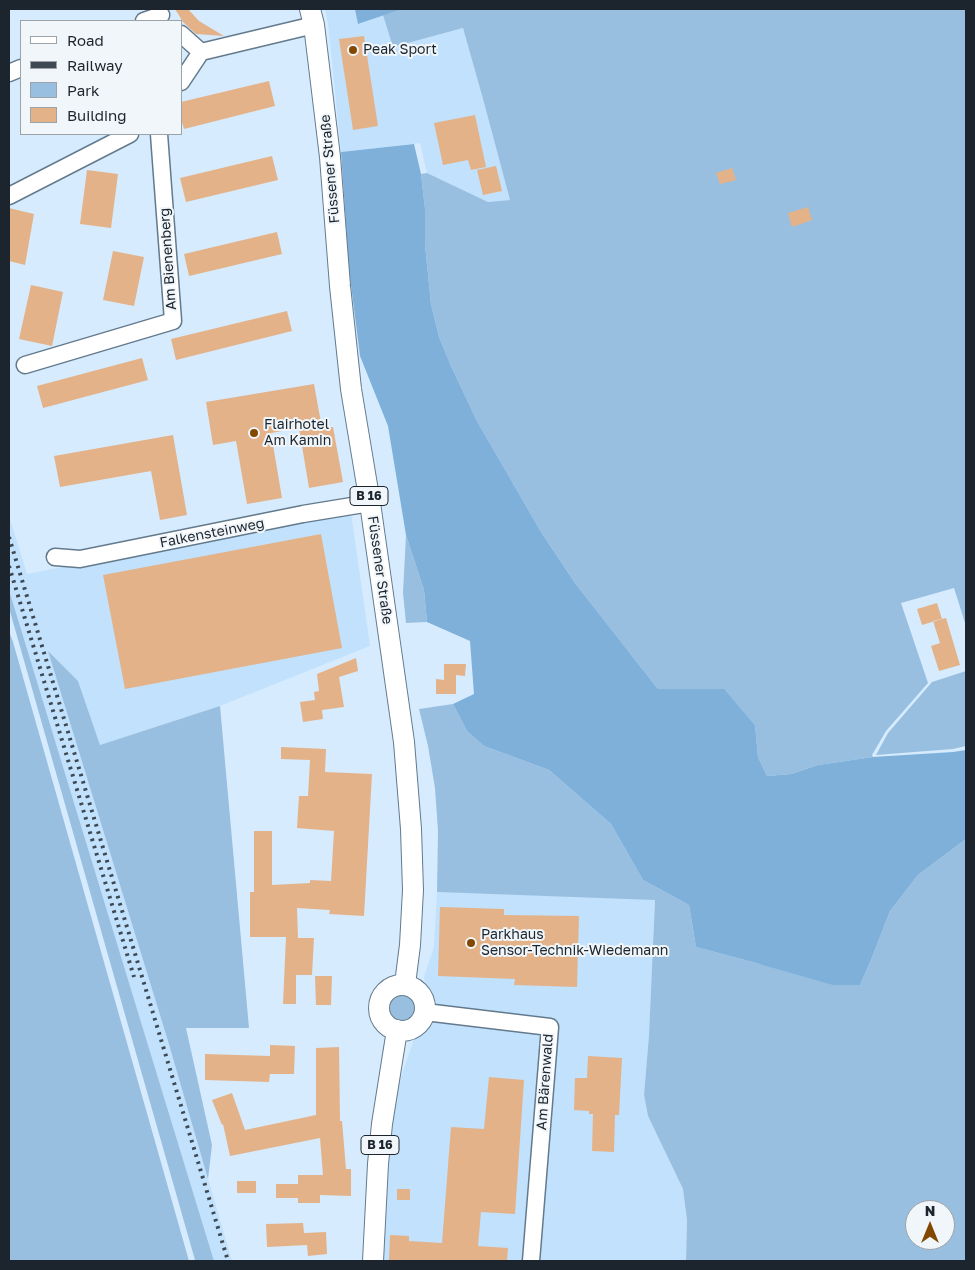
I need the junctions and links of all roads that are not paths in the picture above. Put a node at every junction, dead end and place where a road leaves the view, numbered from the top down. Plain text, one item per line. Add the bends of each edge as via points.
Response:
1 (162, 15) edge
2 (312, 17) edge
3 (147, 20) edge
4 (182, 35) edge
5 (201, 52) junction
6 (182, 80) edge
7 (128, 135) edge
8 (158, 135) edge
9 (9, 196) edge
10 (25, 365) dead end
11 (370, 503) junction
12 (55, 557) dead end
13 (405, 984) junction
14 (425, 1012) junction
15 (397, 1030) junction
16 (373, 1261) edge
17 (531, 1261) edge

1 - 3 street
2 - 5 street
2 - 11 main road, Füssener Straße / B 16 via 330,157 350,379
4 - 5 street
5 - 6 street
7 - 9 street
8 - 10 street, Am Bienenberg via 173,321
11 - 12 street, Falkensteinweg via 80,559
11 - 13 main road, Füssener Straße / B 16 via 404,742 410,819 413,890
13 - 14 main road via 419,991
13 - 15 main road via 390,987 380,998 378,1006 382,1020
14 - 15 main road via 418,1025 404,1031
14 - 17 street, Am Bärenwald via 550,1027
15 - 16 main road, B 16 via 382,1124

